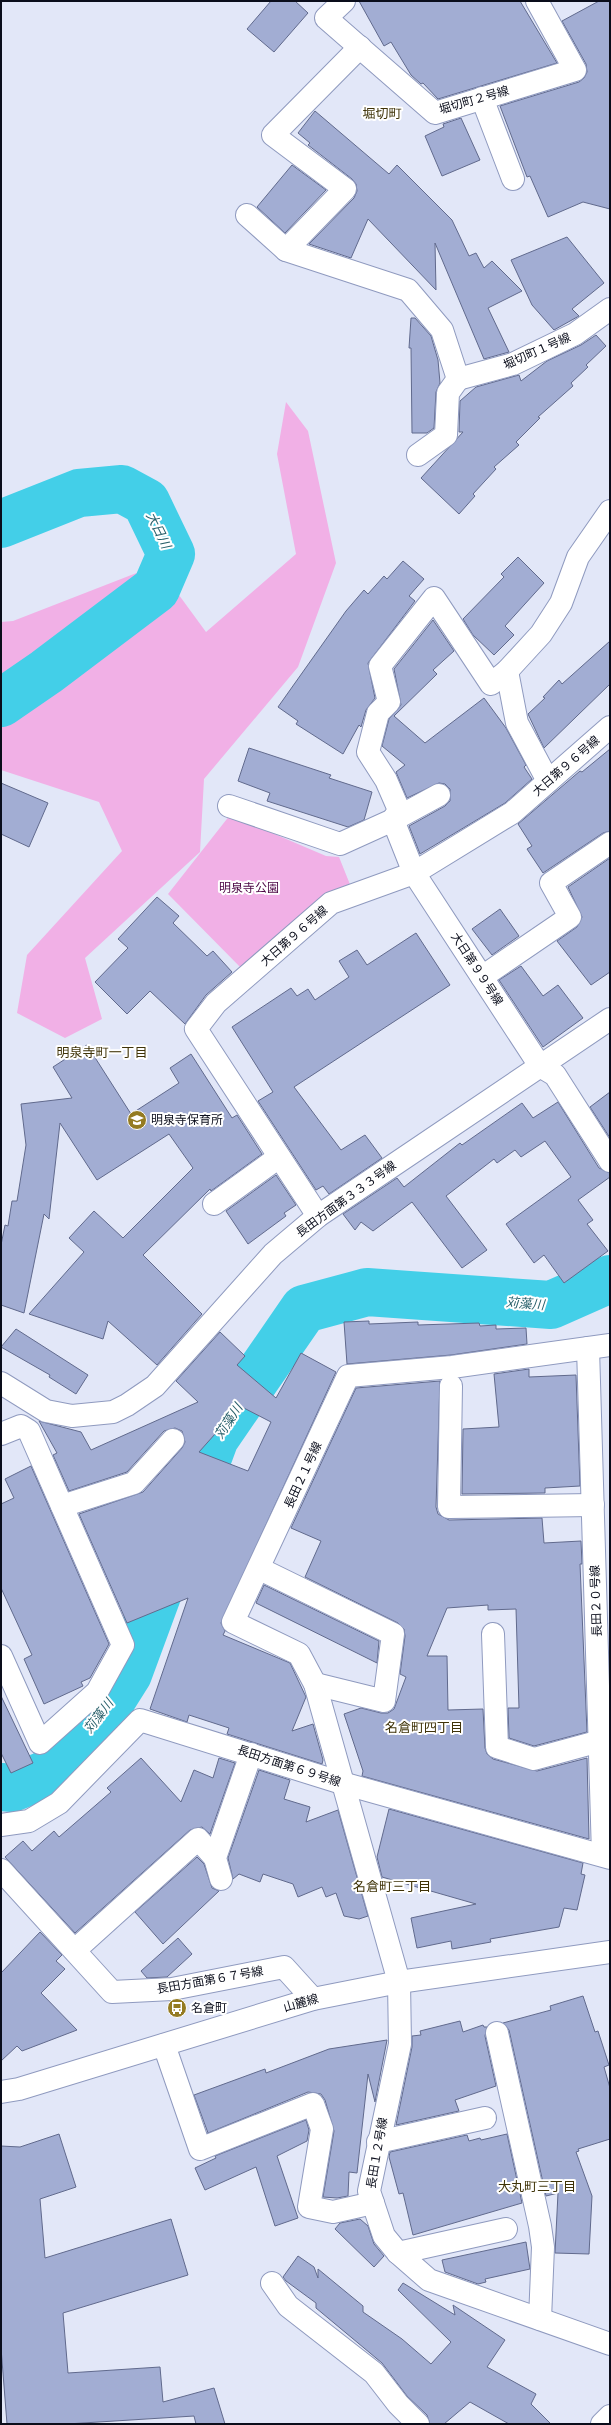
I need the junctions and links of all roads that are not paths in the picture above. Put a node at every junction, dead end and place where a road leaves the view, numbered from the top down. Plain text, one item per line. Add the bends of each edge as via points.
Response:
1 (344, 1) edge
2 (537, 1) edge
3 (360, 47) junction
4 (482, 98) junction
5 (513, 179) dead end
6 (246, 215) dead end
7 (286, 250) junction
8 (610, 308) edge
9 (458, 379) junction
10 (418, 455) dead end
11 (610, 511) edge
12 (507, 671) junction
13 (610, 727) edge
14 (548, 781) junction
15 (439, 795) dead end
16 (229, 806) dead end
17 (393, 820) junction
18 (610, 842) edge
19 (414, 873) junction
20 (482, 977) junction
21 (610, 1018) edge
22 (540, 1066) junction
23 (279, 1156) junction
24 (610, 1161) edge
25 (214, 1204) dead end
26 (318, 1216) junction
27 (610, 1345) edge
28 (588, 1348) junction
29 (1, 1383) edge
30 (451, 1386) dead end
31 (1, 1434) edge
32 (173, 1440) dead end
33 (593, 1504) junction
34 (62, 1506) junction
35 (260, 1569) junction
36 (493, 1634) dead end
37 (1, 1656) edge
38 (315, 1684) junction
39 (600, 1741) junction
40 (251, 1754) junction
41 (605, 1765) edge
42 (342, 1783) junction
43 (1, 1825) edge
44 (606, 1856) edge
45 (215, 1858) junction
46 (1, 1870) edge
47 (221, 1879) dead end
48 (75, 1950) junction
49 (610, 1952) edge
50 (399, 1982) junction
51 (313, 1999) junction
52 (497, 2033) dead end
53 (164, 2045) junction
54 (1, 2092) edge
55 (485, 2118) dead end
56 (378, 2142) junction
57 (373, 2203) junction
58 (506, 2229) dead end
59 (398, 2253) junction
60 (272, 2283) dead end
61 (540, 2319) junction
62 (610, 2344) edge
63 (610, 2416) edge
64 (418, 2424) edge
65 (602, 2424) edge

1 - 3 street, 堀切町２号線 via 326,18
2 - 4 street, 堀切町２号線 via 575,70
3 - 4 street, 堀切町２号線 via 436,113
3 - 7 street via 273,135 345,189
4 - 5 street
6 - 7 street
7 - 9 street via 408,290 442,330
8 - 9 street, 堀切町１号線 via 575,334 513,364
9 - 10 street via 448,393 446,435
11 - 12 street via 578,557 561,603 549,622
12 - 14 street via 517,723
12 - 17 street via 491,684 434,598 380,666 388,702 378,713 368,752 386,780 399,810
13 - 14 street, 大日第９６号線
14 - 19 street, 大日第９６号線 via 512,813
15 - 17 street
16 - 17 street via 340,844
17 - 19 street, 大日第９９号線
18 - 20 street via 551,884 570,917
19 - 20 street, 大日第９９号線
19 - 23 street, 大日第９６号線 via 331,903 216,1003 196,1029
20 - 22 street, 大日第９９号線
21 - 22 street, 長田方面第３３３号線
22 - 24 street via 555,1075
22 - 26 street, 長田方面第３３３号線
23 - 25 street
23 - 26 street, 大日第９６号線
26 - 29 street, 長田方面第３３３号線 via 273,1254 155,1386 127,1405 113,1412 72,1416 46,1411
27 - 28 street, 長田２１号線
28 - 33 street, 長田２０号線
28 - 35 street, 長田２１号線 via 452,1367 348,1376
30 - 33 street via 449,1507
31 - 34 street via 21,1426 29,1431
32 - 34 street via 134,1483
33 - 39 street, 長田２０号線
34 - 37 street via 123,1645 97,1692 40,1743
35 - 38 street, 長田２１号線 via 233,1622 300,1654
35 - 38 street via 393,1634 384,1701
36 - 39 street via 497,1747 534,1759
38 - 42 street, 長田２１号線
39 - 41 street, 長田２０号線
40 - 42 street, 長田方面第６９号線
40 - 43 street, 長田方面第６９号線 via 140,1720 59,1802 29,1820
40 - 45 street
41 - 44 street, 長田２０号線
42 - 44 street, 長田方面第６９号線
42 - 50 street, 長田１２号線
45 - 47 street
45 - 48 street via 198,1839
46 - 48 street, 長田方面第６７号線
48 - 51 street, 長田方面第６７号線 via 112,1992 172,1989 284,1967
49 - 50 street, 山麓線
50 - 51 street, 山麓線
50 - 56 street, 長田１２号線 via 400,2044
51 - 53 street, 山麓線
52 - 61 street via 540,2226 543,2247
53 - 54 street, 山麓線 via 19,2089
53 - 57 street via 200,2149 313,2104 322,2129 309,2207 333,2212
55 - 56 street
56 - 57 street, 長田１２号線 via 368,2191
57 - 59 street, 長田１２号線 via 384,2236
58 - 59 street
59 - 61 street, 長田１２号線 via 430,2280
60 - 64 street via 288,2306 374,2373 398,2404
61 - 62 street, 長田１２号線
63 - 65 street

